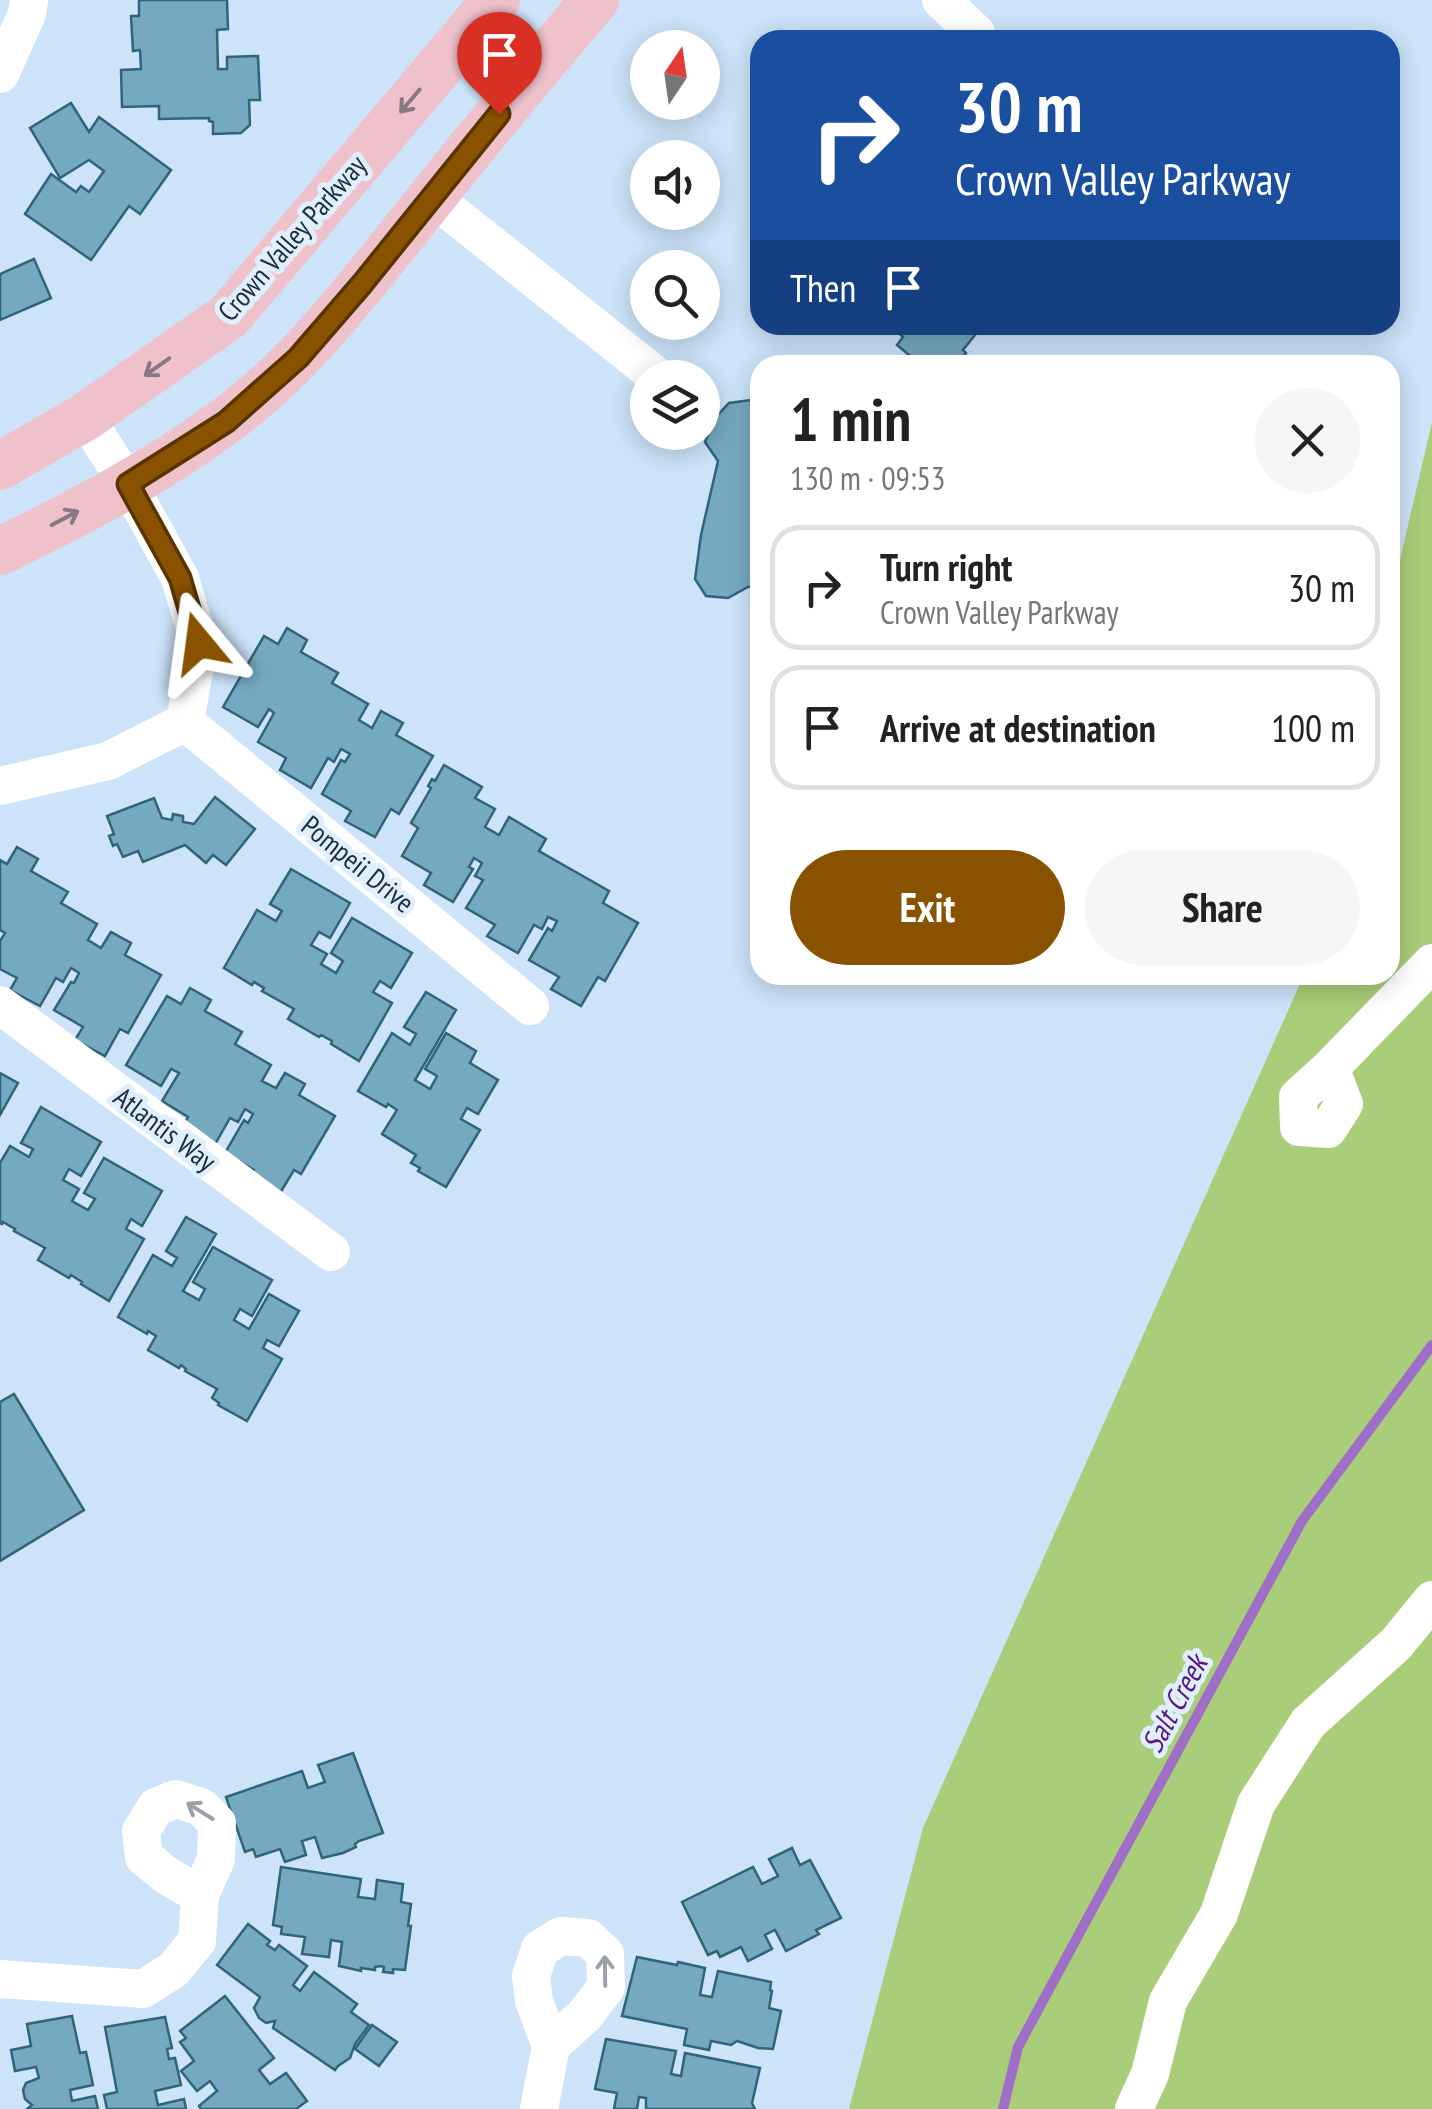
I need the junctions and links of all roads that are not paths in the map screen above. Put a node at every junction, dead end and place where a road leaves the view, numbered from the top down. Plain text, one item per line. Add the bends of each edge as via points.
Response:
1 (29, 0) edge
2 (496, 0) edge
3 (595, 0) edge
4 (942, 0) edge
5 (973, 30) edge
6 (0, 74) edge
7 (432, 197) junction
8 (636, 360) edge
9 (85, 418) junction
10 (0, 466) edge
11 (128, 484) junction
12 (0, 551) edge
13 (185, 722) junction
14 (0, 786) edge
15 (1432, 963) edge
16 (0, 1005) edge
17 (530, 1006) dead end
18 (1330, 1068) dead end
19 (330, 1252) dead end
20 (1432, 1600) edge
21 (200, 1895) dead end
22 (0, 1980) edge
23 (551, 2046) dead end
24 (540, 2109) edge
25 (1134, 2109) edge

1 - 6 street
2 -> 9 main road, Crown Valley Parkway via 229,316
3 - 7 main road
4 - 5 street
7 - 8 street
7 - 11 main road via 298,358 226,422
9 - 10 main road, Crown Valley Parkway
9 - 11 street
12 -> 11 main road
11 - 13 street via 180,578 199,643
13 - 14 street via 108,761
13 - 17 street, Pompeii Drive
15 - 18 street
16 - 19 street, Atlantis Way
20 - 25 street via 1396,1644 1308,1722 1256,1804 1219,1914 1168,2000
21 - 22 street via 197,1942 173,1970 143,1989
23 - 24 street

